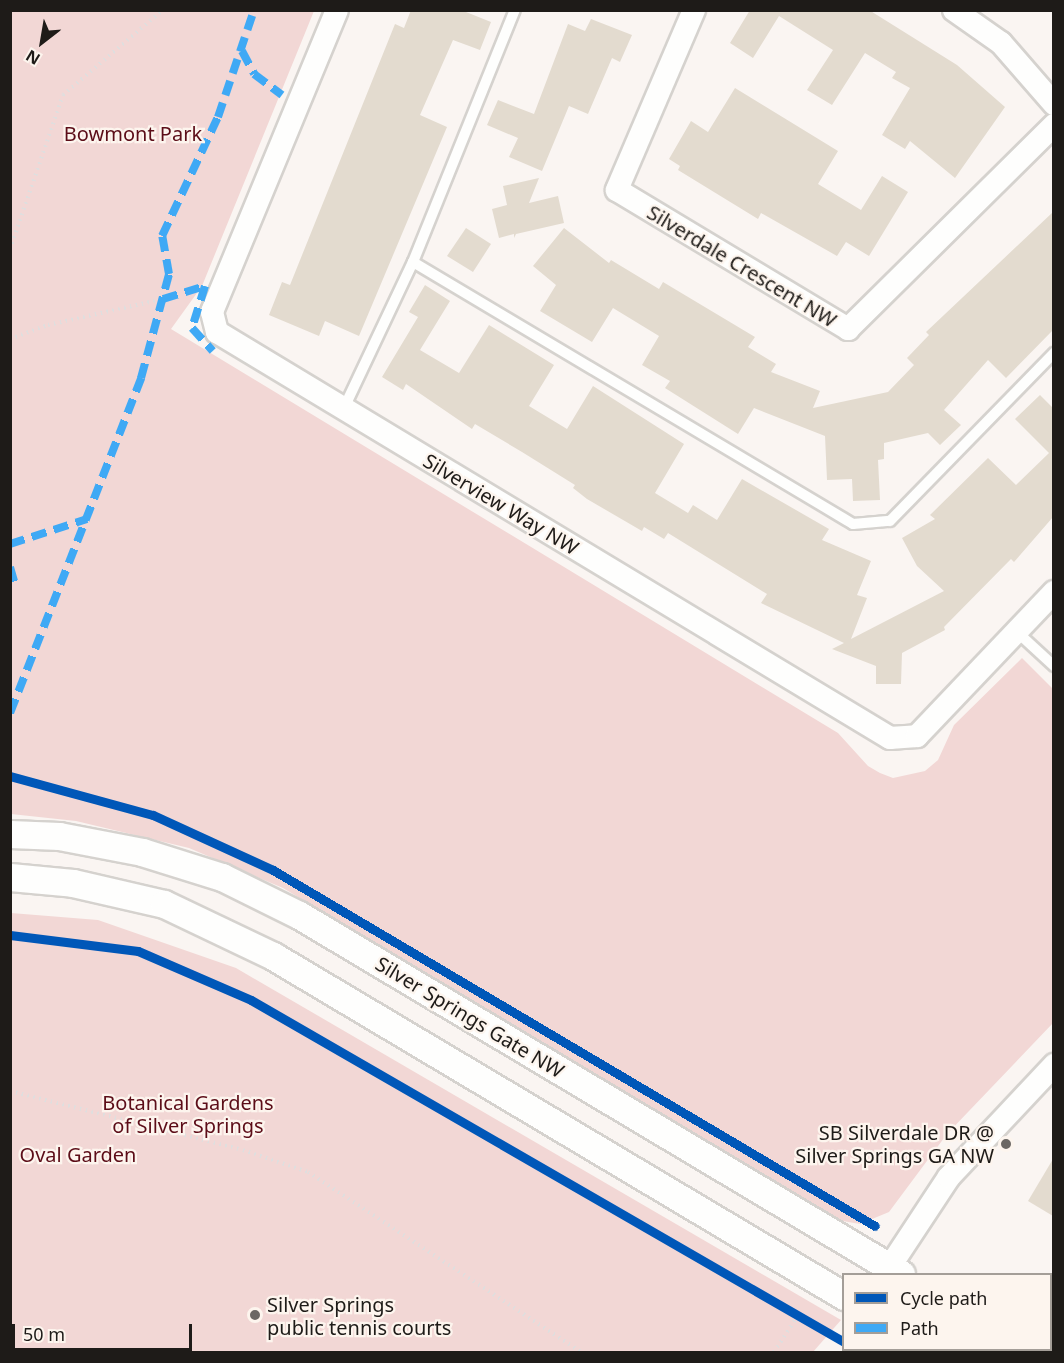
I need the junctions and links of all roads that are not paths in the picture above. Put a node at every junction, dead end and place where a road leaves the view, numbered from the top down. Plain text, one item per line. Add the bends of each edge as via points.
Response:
1 (337, 10) edge
2 (515, 10) edge
3 (694, 10) edge
4 (954, 10) edge
5 (1053, 104) edge
6 (1053, 125) edge
7 (413, 262) junction
8 (1053, 353) edge
9 (343, 410) junction
10 (1053, 592) edge
11 (1016, 631) junction
12 (1053, 666) edge
13 (10, 834) edge
14 (10, 878) edge
15 (1053, 1065) edge
16 (892, 1272) edge
17 (842, 1295) edge

1 - 9 street, Silverview Way NW via 212,312 217,332
2 - 7 lane
3 - 6 street, Silverdale Crescent NW via 617,190 848,329
4 - 5 street via 1001,43
7 - 8 lane via 853,524 890,521
7 - 9 lane
9 - 11 street, Silverview Way NW via 890,738 917,736
10 - 11 street, Silverview Way NW
11 - 12 lane
13 - 16 street, Silver Springs Gate NW via 59,836 142,852 222,877 299,915
14 - 17 street via 73,882 164,904 273,956
15 - 16 street via 948,1177

